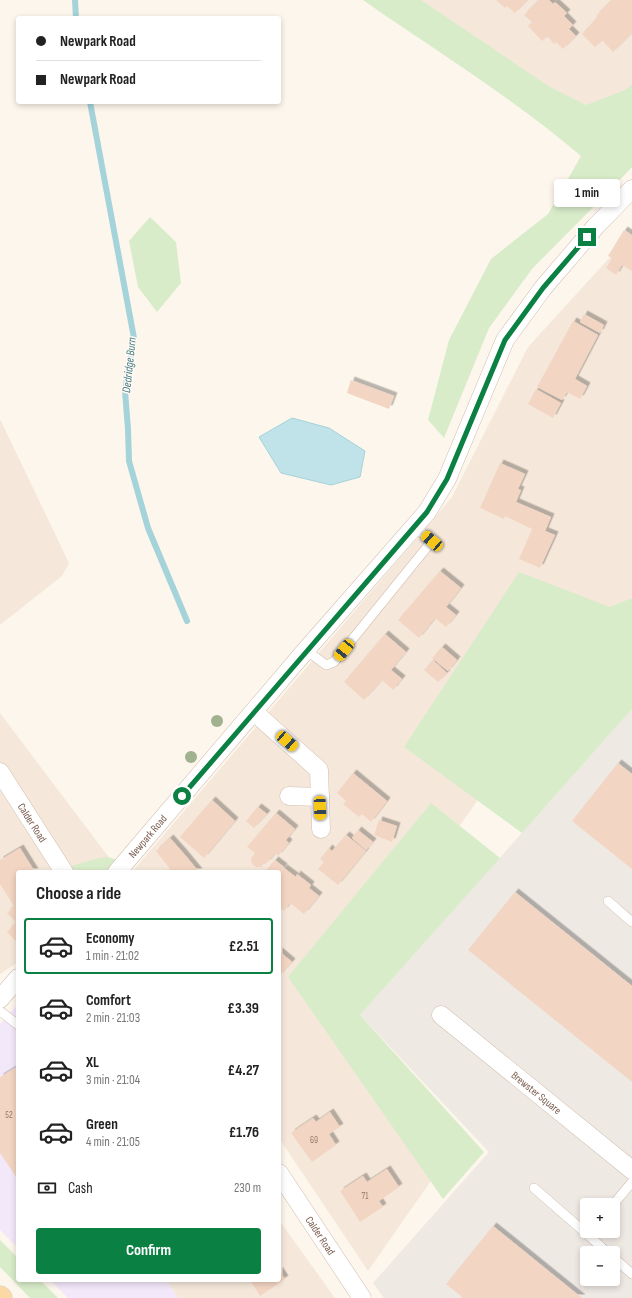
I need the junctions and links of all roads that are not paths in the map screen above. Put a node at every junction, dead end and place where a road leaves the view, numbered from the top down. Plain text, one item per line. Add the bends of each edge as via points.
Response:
1 (632, 189) edge
2 (414, 526) junction
3 (306, 650) junction
4 (254, 712) junction
5 (0, 772) edge
6 (288, 796) dead end
7 (320, 797) junction
8 (321, 829) dead end
9 (63, 870) edge
10 (119, 870) edge
11 (608, 901) dead end
12 (632, 922) edge
13 (16, 980) edge
14 (0, 999) edge
15 (0, 1011) edge
16 (441, 1015) dead end
17 (16, 1023) edge
18 (632, 1170) edge
19 (281, 1176) edge
20 (632, 1182) edge
21 (534, 1188) dead end
22 (619, 1198) edge
23 (580, 1225) edge
24 (594, 1238) edge
25 (602, 1246) edge
26 (620, 1264) edge
27 (632, 1274) edge
28 (362, 1298) edge

1 - 2 street, Newpark Road via 596,226 543,288 505,340 447,479 427,512
2 - 3 street, Newpark Road
2 - 3 lane via 432,541 334,662 326,665
3 - 4 street, Newpark Road
4 - 7 street via 320,770
4 - 10 street, Newpark Road
5 - 9 street, Calder Road
6 - 7 street
7 - 8 street
11 - 12 lane
13 - 14 street
15 - 17 lane
16 - 18 street, Brewster Square
19 - 28 street, Calder Road
20 - 22 lane
21 - 23 lane
24 - 25 lane
26 - 27 lane

